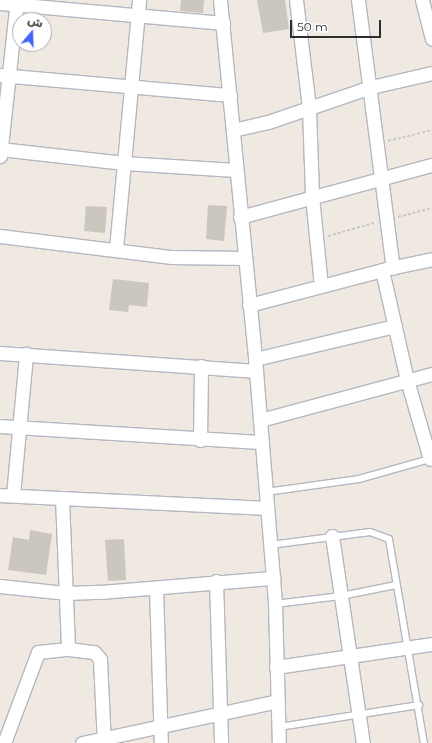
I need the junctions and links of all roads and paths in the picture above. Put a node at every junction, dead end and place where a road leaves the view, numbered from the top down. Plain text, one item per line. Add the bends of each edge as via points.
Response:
1 (139, 0) edge
2 (220, 0) edge
3 (296, 0) edge
4 (358, 0) edge
5 (422, 0) edge
6 (17, 2) edge
7 (0, 3) edge
8 (138, 16) junction
9 (223, 23) junction
10 (432, 39) edge
11 (432, 73) edge
12 (4, 75) edge
13 (131, 87) junction
14 (371, 87) junction
15 (230, 95) junction
16 (309, 108) junction
17 (233, 130) junction
18 (432, 130) edge
19 (377, 144) junction
20 (0, 151) edge
21 (124, 163) junction
22 (432, 164) edge
23 (236, 170) junction
24 (380, 178) junction
25 (312, 196) junction
26 (240, 217) junction
27 (0, 236) edge
28 (116, 249) junction
29 (244, 258) junction
30 (432, 259) edge
31 (388, 269) junction
32 (321, 286) junction
33 (249, 305) junction
34 (395, 326) junction
35 (0, 352) edge
36 (26, 354) junction
37 (256, 365) junction
38 (201, 366) junction
39 (432, 374) edge
40 (407, 380) junction
41 (260, 420) junction
42 (0, 426) edge
43 (20, 428) junction
44 (200, 440) junction
45 (262, 442) junction
46 (431, 459) edge
47 (266, 492) junction
48 (0, 495) edge
49 (13, 495) junction
50 (62, 498) junction
51 (267, 508) junction
52 (332, 536) junction
53 (270, 545) junction
54 (272, 578) junction
55 (216, 581) junction
56 (396, 586) junction
57 (0, 587) edge
58 (156, 588) junction
59 (65, 593) junction
60 (341, 596) junction
61 (275, 604) junction
62 (432, 644) edge
63 (408, 646) junction
64 (68, 649) junction
65 (350, 655) junction
66 (276, 667) junction
67 (278, 701) junction
68 (419, 705) junction
69 (220, 712) junction
70 (358, 714) junction
71 (160, 726) junction
72 (279, 727) junction
73 (103, 741) edge
74 (4, 743) edge
75 (82, 743) edge
76 (161, 743) edge
77 (221, 743) edge
78 (279, 743) edge
79 (363, 743) edge
80 (424, 743) edge

1 - 8 street
2 - 9 street
3 - 16 street
4 - 14 street
5 - 10 street
6 - 7 street
6 - 8 street
6 - 12 street
8 - 9 street
8 - 13 street
9 - 15 street
11 - 14 street
12 - 13 street
12 - 20 street
13 - 15 street
13 - 21 street
14 - 16 street
14 - 19 street
15 - 17 street
16 - 17 street via 268,122
16 - 25 street
17 - 23 street
18 - 19 path
19 - 24 street
20 - 21 street
21 - 23 street
21 - 28 street
22 - 24 street
23 - 26 street
24 - 25 street
24 - 31 street
25 - 26 street
25 - 32 street
26 - 29 street
27 - 28 street
28 - 29 street via 172,257
29 - 33 street
30 - 31 street
31 - 32 street
31 - 34 street
32 - 33 street
33 - 37 street
34 - 37 street
34 - 40 street
35 - 36 street
36 - 38 street
36 - 43 street
37 - 38 street
37 - 41 street
38 - 44 street
39 - 40 street
40 - 41 street
40 - 46 street
41 - 45 street
42 - 43 street
43 - 44 street
43 - 49 street
44 - 45 street
45 - 47 street
46 - 47 lane via 359,479
47 - 51 street
48 - 49 street
49 - 50 street
50 - 51 street
50 - 59 street
51 - 53 street
52 - 53 lane
52 - 56 lane via 370,532 389,539
52 - 60 street
53 - 54 street
54 - 55 street
54 - 61 street
55 - 58 street
55 - 69 street
56 - 60 lane
56 - 63 lane
57 - 59 street
58 - 59 street
58 - 71 street
59 - 64 street
60 - 61 lane
60 - 65 street
61 - 66 street
62 - 63 street
63 - 65 street
63 - 68 lane
64 - 73 street via 94,652 100,659
64 - 74 street via 38,652
65 - 66 street
65 - 70 street
66 - 67 street
67 - 69 street
67 - 72 street
68 - 70 lane
68 - 80 lane
69 - 71 street
69 - 77 street
70 - 72 lane
70 - 79 street
71 - 73 street
71 - 76 street
72 - 78 street
73 - 75 street

